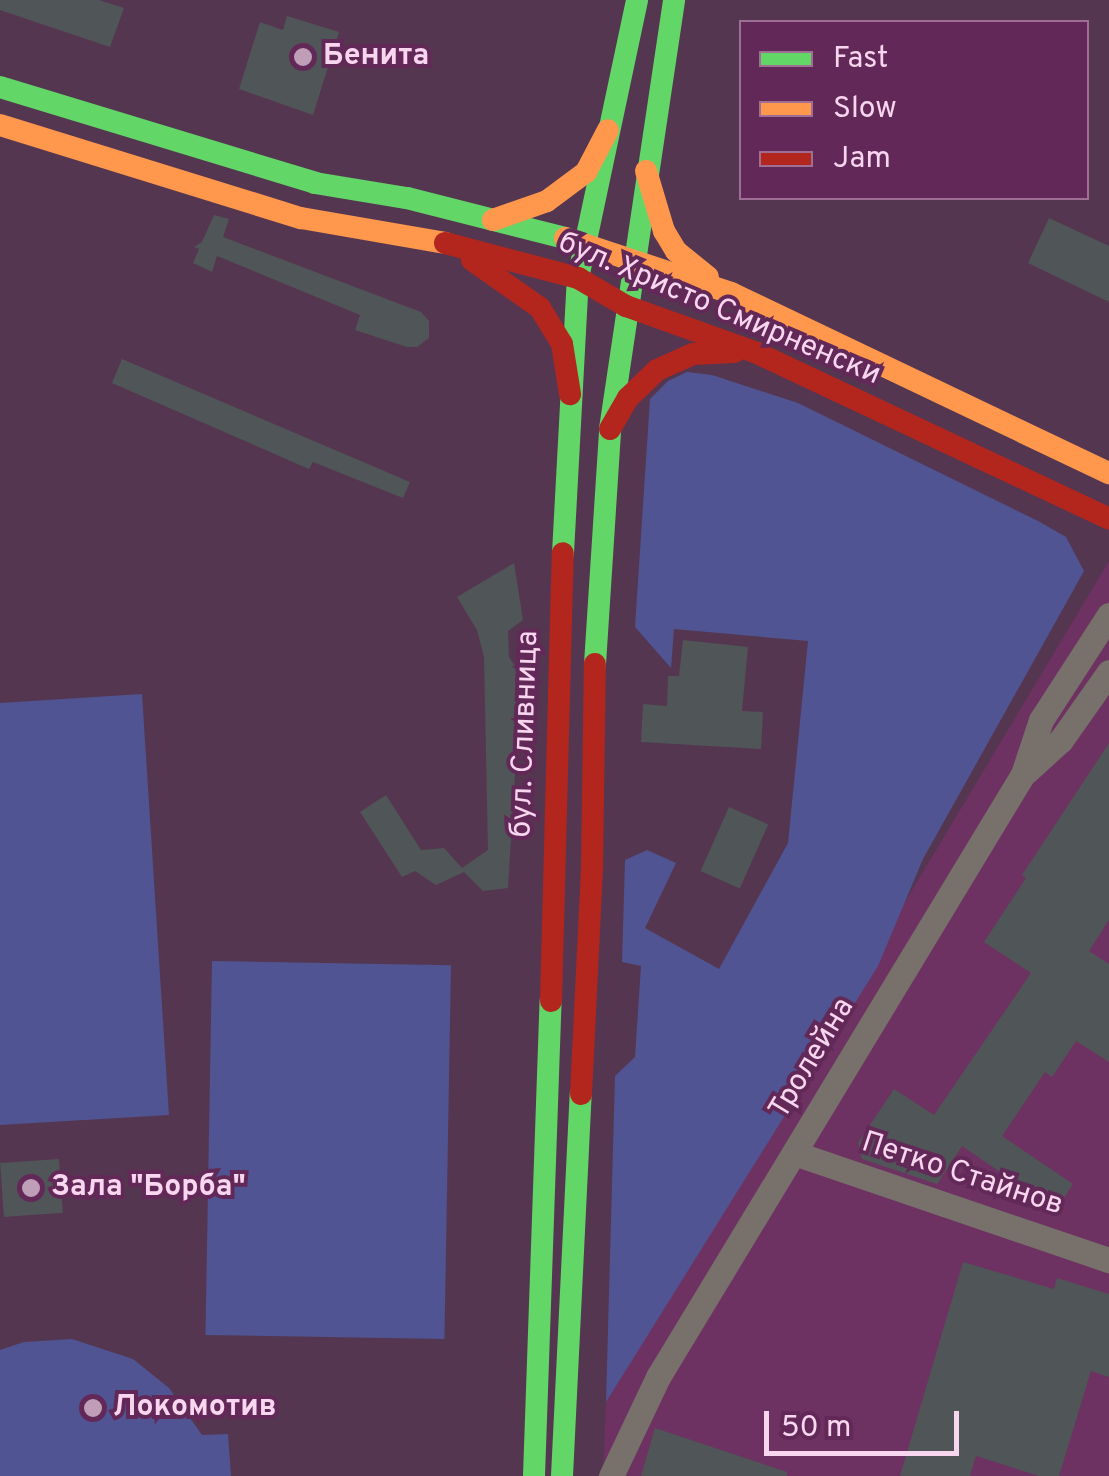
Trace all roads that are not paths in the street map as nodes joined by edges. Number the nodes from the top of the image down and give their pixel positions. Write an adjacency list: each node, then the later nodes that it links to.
1 (637, 0): 5 (main road, бул. Сливница)
2 (674, 0): 6 (main road)
3 (0, 87): 7 (main road, бул. Христо Смирненски)
4 (0, 125): 8 (main road, бул. Христо Смирненски)
5 (608, 130): 7 (main road); 9 (main road, бул. Сливница)
6 (646, 171): 10 (main road); 12 (main road)
7 (493, 220): 9 (main road, бул. Христо Смирненски)
8 (439, 242): 11 (main road, бул. Христо Смирненски); 15 (main road)
9 (586, 242): 10 (main road, бул. Христо Смирненски); 11 (main road, бул. Сливница)
10 (633, 259): 12 (main road, бул. Христо Смирненски); 13 (main road)
11 (578, 278): 13 (main road, бул. Христо Смирненски); 15 (main road, бул. Сливница)
12 (730, 293): 17 (main road, бул. Христо Смирненски)
13 (626, 306): 14 (main road, бул. Христо Смирненски); 16 (main road)
14 (757, 353): 16 (main road); 18 (main road, бул. Христо Смирненски)
15 (570, 394): 24 (main road, бул. Сливница)
16 (610, 428): 25 (main road)
17 (1109, 473)
18 (1109, 519)
19 (1109, 615): 21 (street, Тролейна)
20 (1109, 672): 21 (street, Тролейна)
21 (1023, 774): 22 (street, Тролейна)
22 (794, 1153): 23 (street, Петко Стайнов); 26 (street, Тролейна)
23 (1109, 1260)
24 (534, 1476)
25 (562, 1476)
26 (611, 1476)

